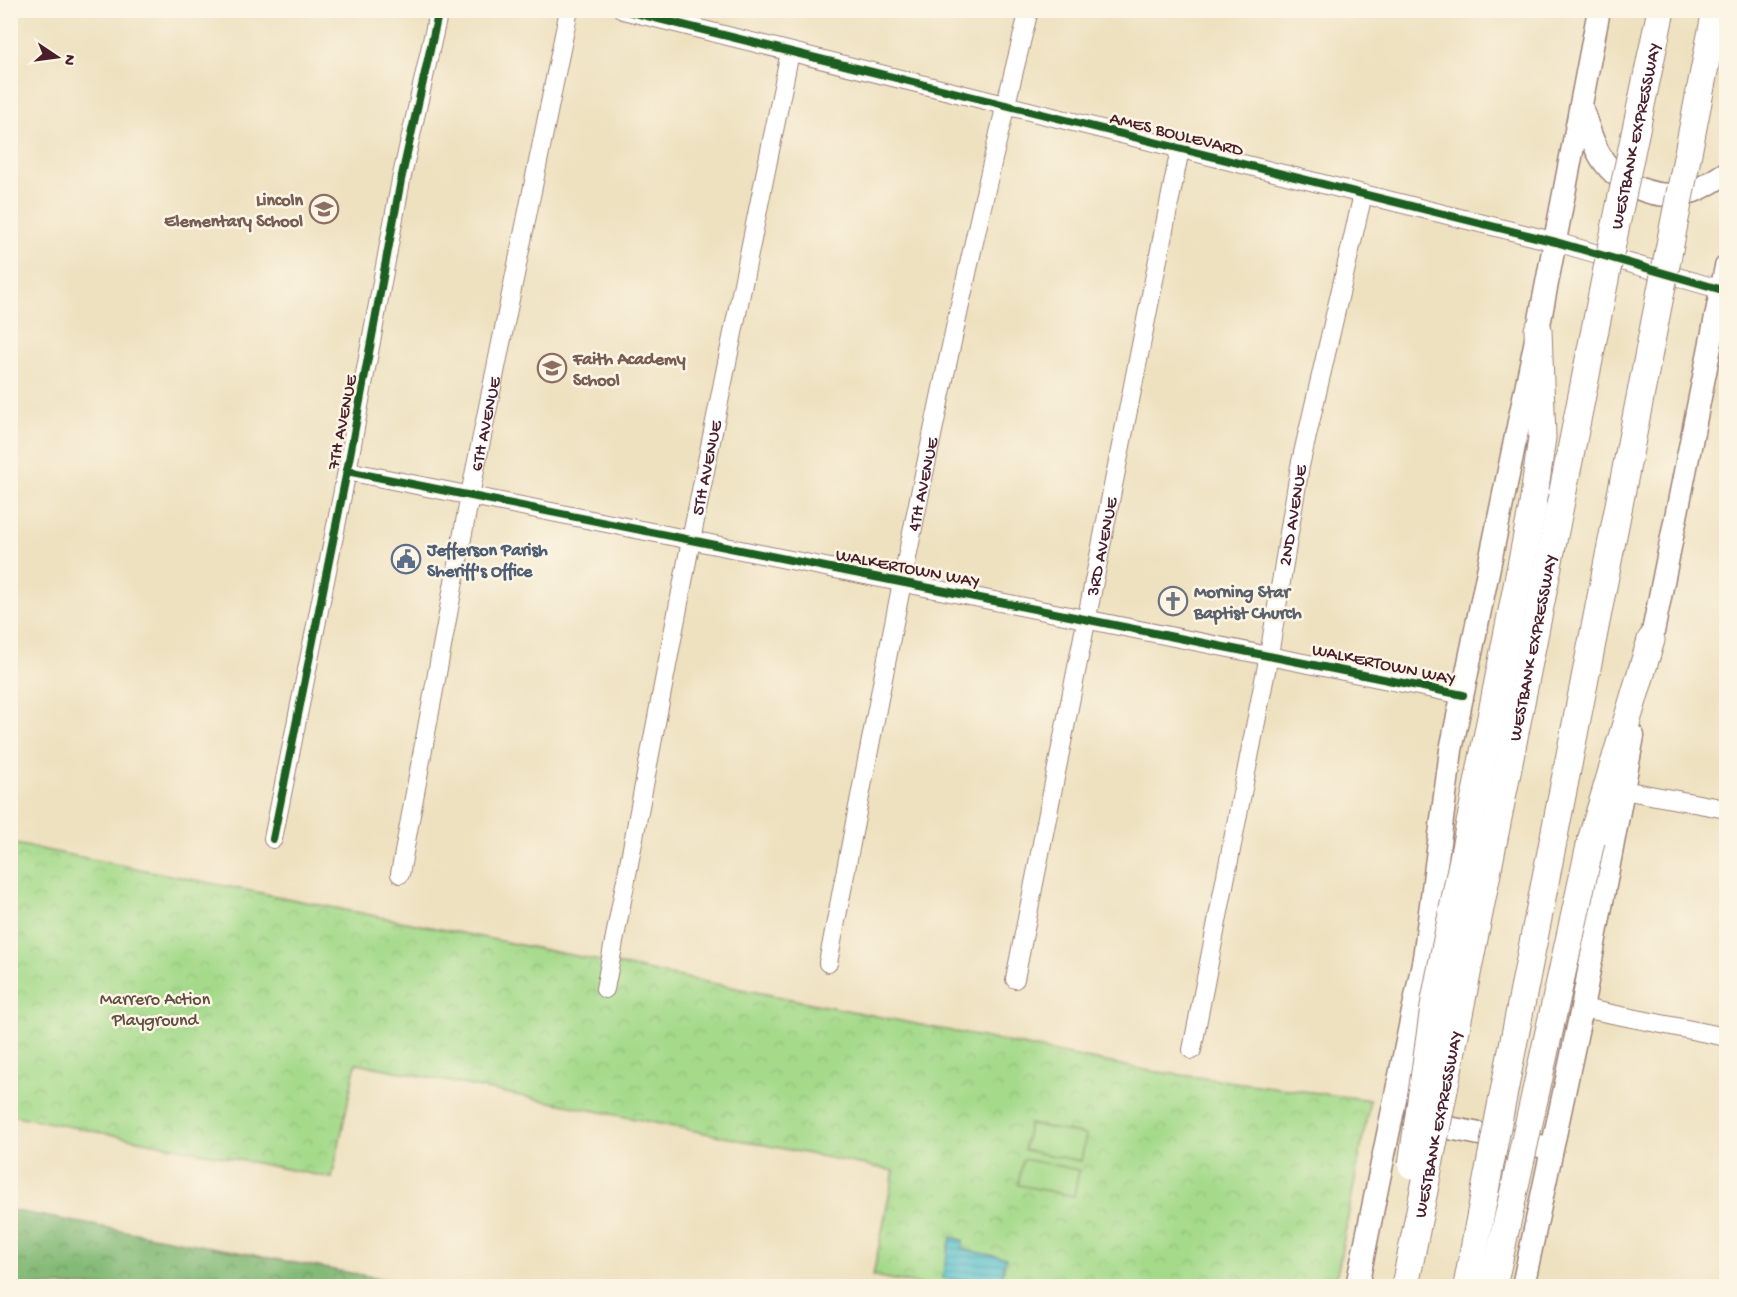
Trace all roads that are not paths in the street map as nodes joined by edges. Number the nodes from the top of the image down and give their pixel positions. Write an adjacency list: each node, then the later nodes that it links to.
1 (439, 10): 18 (street, 7TH AVENUE)
2 (569, 10): 19 (street, 6TH AVENUE)
3 (623, 10): 8 (street, AMES BOULEVARD)
4 (1029, 10): 9 (street, 4TH AVENUE)
5 (1599, 10): 10 (main road)
6 (1661, 10): 40 (highway, WESTBANK EXPRESSWAY, bridge)
7 (1716, 10): 41 (highway, bridge)
8 (790, 52): 9 (street, AMES BOULEVARD); 20 (street, 5TH AVENUE)
9 (1006, 105): 11 (street, AMES BOULEVARD); 21 (street, 4TH AVENUE)
10 (1581, 105): 12 (main road); 14 (main road)
11 (1180, 149): 13 (street, AMES BOULEVARD); 22 (street, 3RD AVENUE)
12 (1726, 173)
13 (1363, 194): 14 (street, AMES BOULEVARD); 24 (street, 2ND AVENUE)
14 (1556, 242): 16 (street, AMES BOULEVARD); 17 (main road)
15 (1726, 267): 16 (main road)
16 (1725, 291): 23 (main road)
17 (1538, 330): 25 (main road); 39 (highway, bridge)
18 (347, 471): 19 (street, WALKERTOWN WAY); 28 (street, 7TH AVENUE)
19 (470, 495): 20 (street, WALKERTOWN WAY); 29 (street, 6TH AVENUE)
20 (691, 540): 21 (street, WALKERTOWN WAY); 32 (street, 5TH AVENUE)
21 (901, 581): 22 (street, WALKERTOWN WAY); 30 (street, 4TH AVENUE)
22 (1086, 618): 24 (street, WALKERTOWN WAY); 31 (street, 3RD AVENUE)
23 (1651, 640): 26 (main road); 42 (highway, bridge)
24 (1269, 655): 25 (street, WALKERTOWN WAY); 35 (street, 2ND AVENUE)
25 (1463, 695): 36 (main road)
26 (1623, 790): 27 (street); 33 (main road)
27 (1726, 809)
28 (273, 839)
29 (400, 874)
30 (828, 963)
31 (1015, 979)
32 (605, 989)
33 (1582, 1008): 34 (street); 37 (main road)
34 (1726, 1037)
35 (1192, 1050)
36 (1391, 1116): 37 (main road); 38 (main road)
37 (1553, 1149): 43 (main road)
38 (1357, 1287)
39 (1395, 1287)
40 (1406, 1287)
41 (1467, 1287)
42 (1494, 1287)
43 (1523, 1287)

